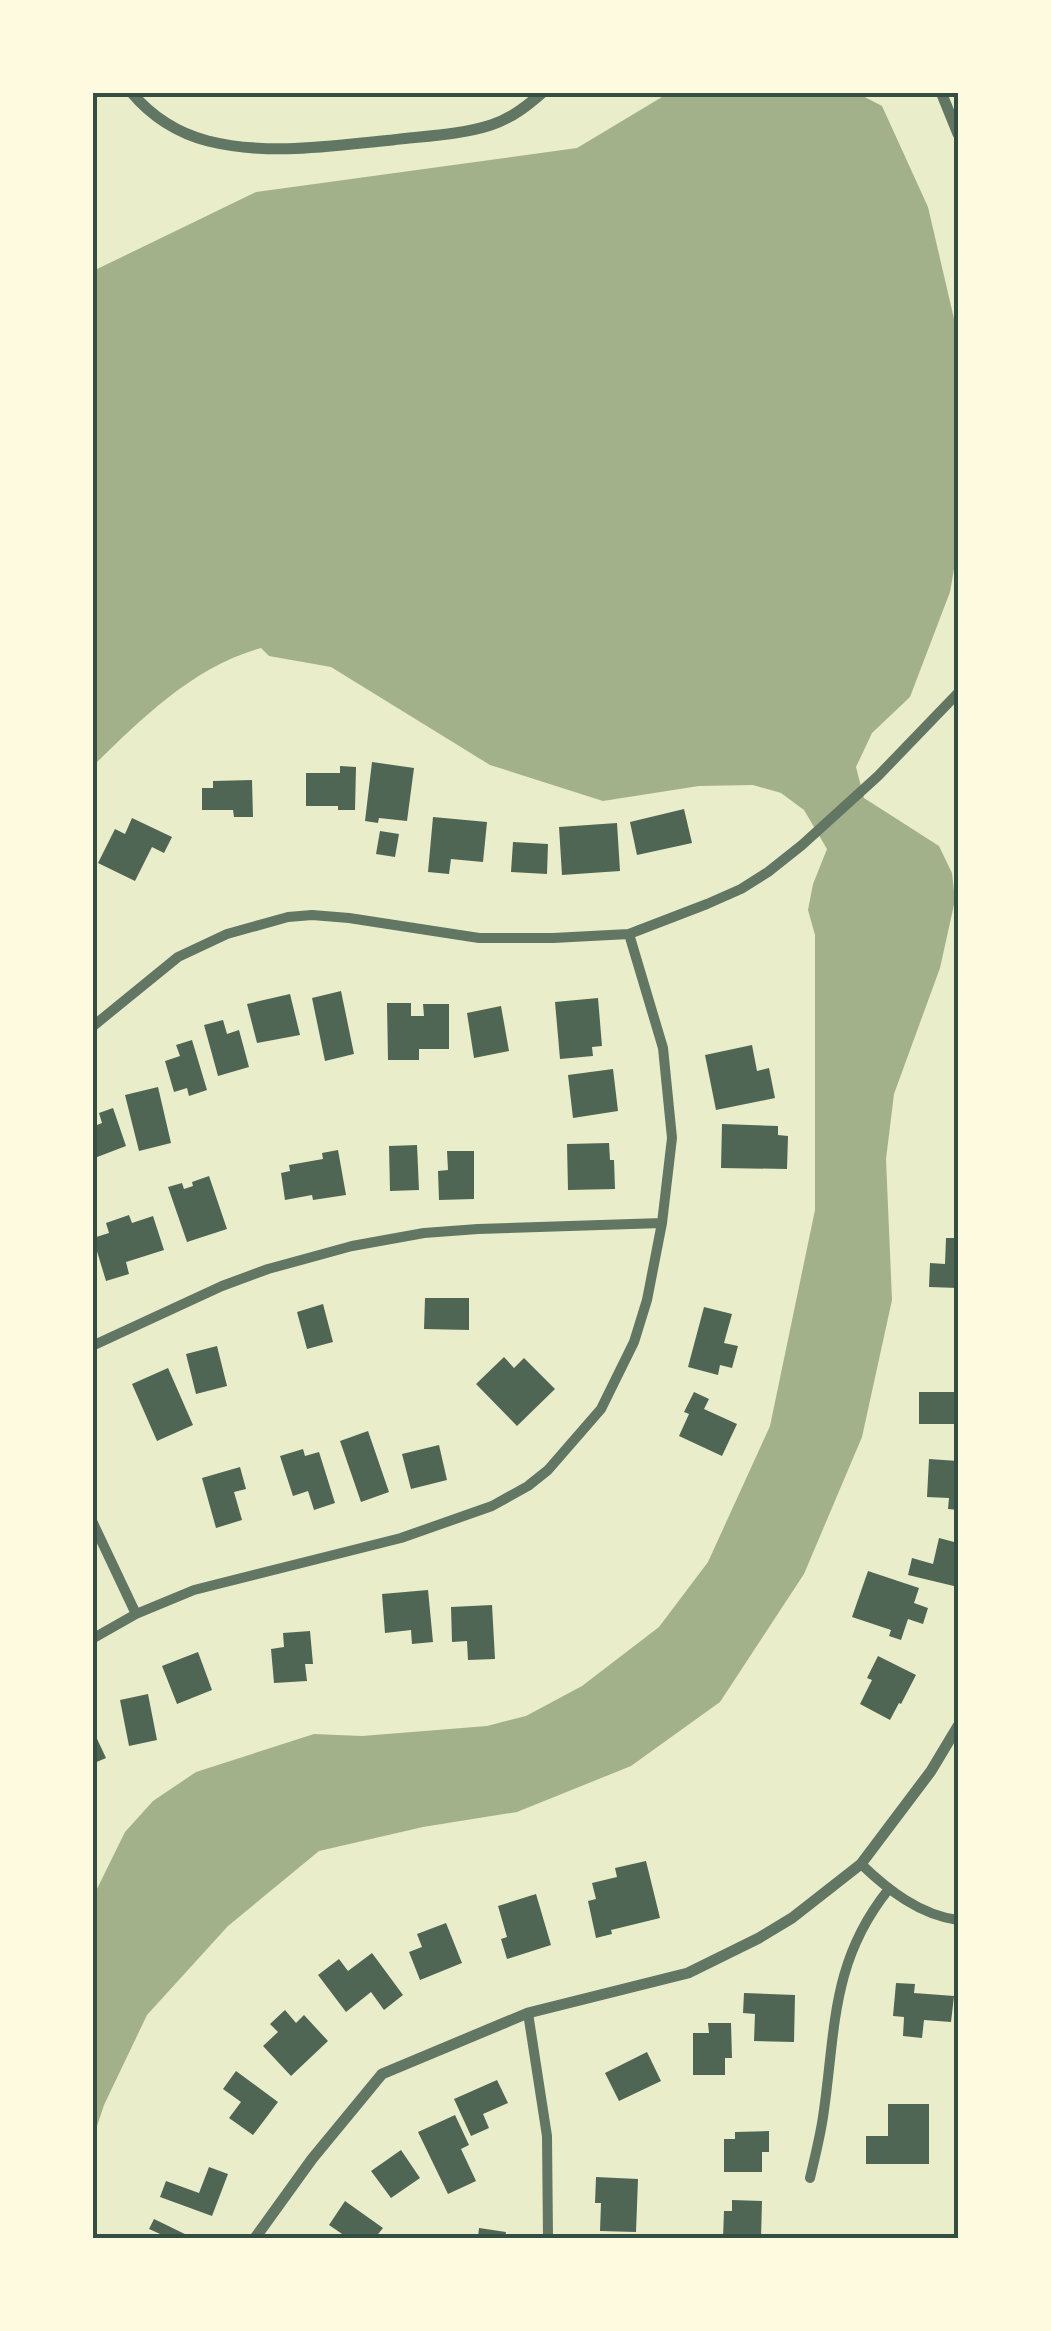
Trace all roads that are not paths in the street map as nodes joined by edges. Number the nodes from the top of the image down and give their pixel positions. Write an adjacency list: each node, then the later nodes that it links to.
1 (132, 92): 2 (street)
2 (543, 92)
3 (942, 92): 4 (street)
4 (958, 134)
5 (958, 692): 6 (street)
6 (628, 934): 7 (street); 8 (street)
7 (92, 1028)
8 (662, 1223): 9 (street); 11 (street)
9 (92, 1346)
10 (92, 1522): 11 (street)
11 (136, 1614): 12 (street)
12 (92, 1639)
13 (958, 1726): 14 (street)
14 (861, 1864): 15 (street); 17 (street)
15 (888, 1890): 16 (street); 18 (street)
16 (958, 1920)
17 (528, 2013): 19 (street); 20 (street)
18 (810, 2178)
19 (255, 2238)
20 (548, 2238)

